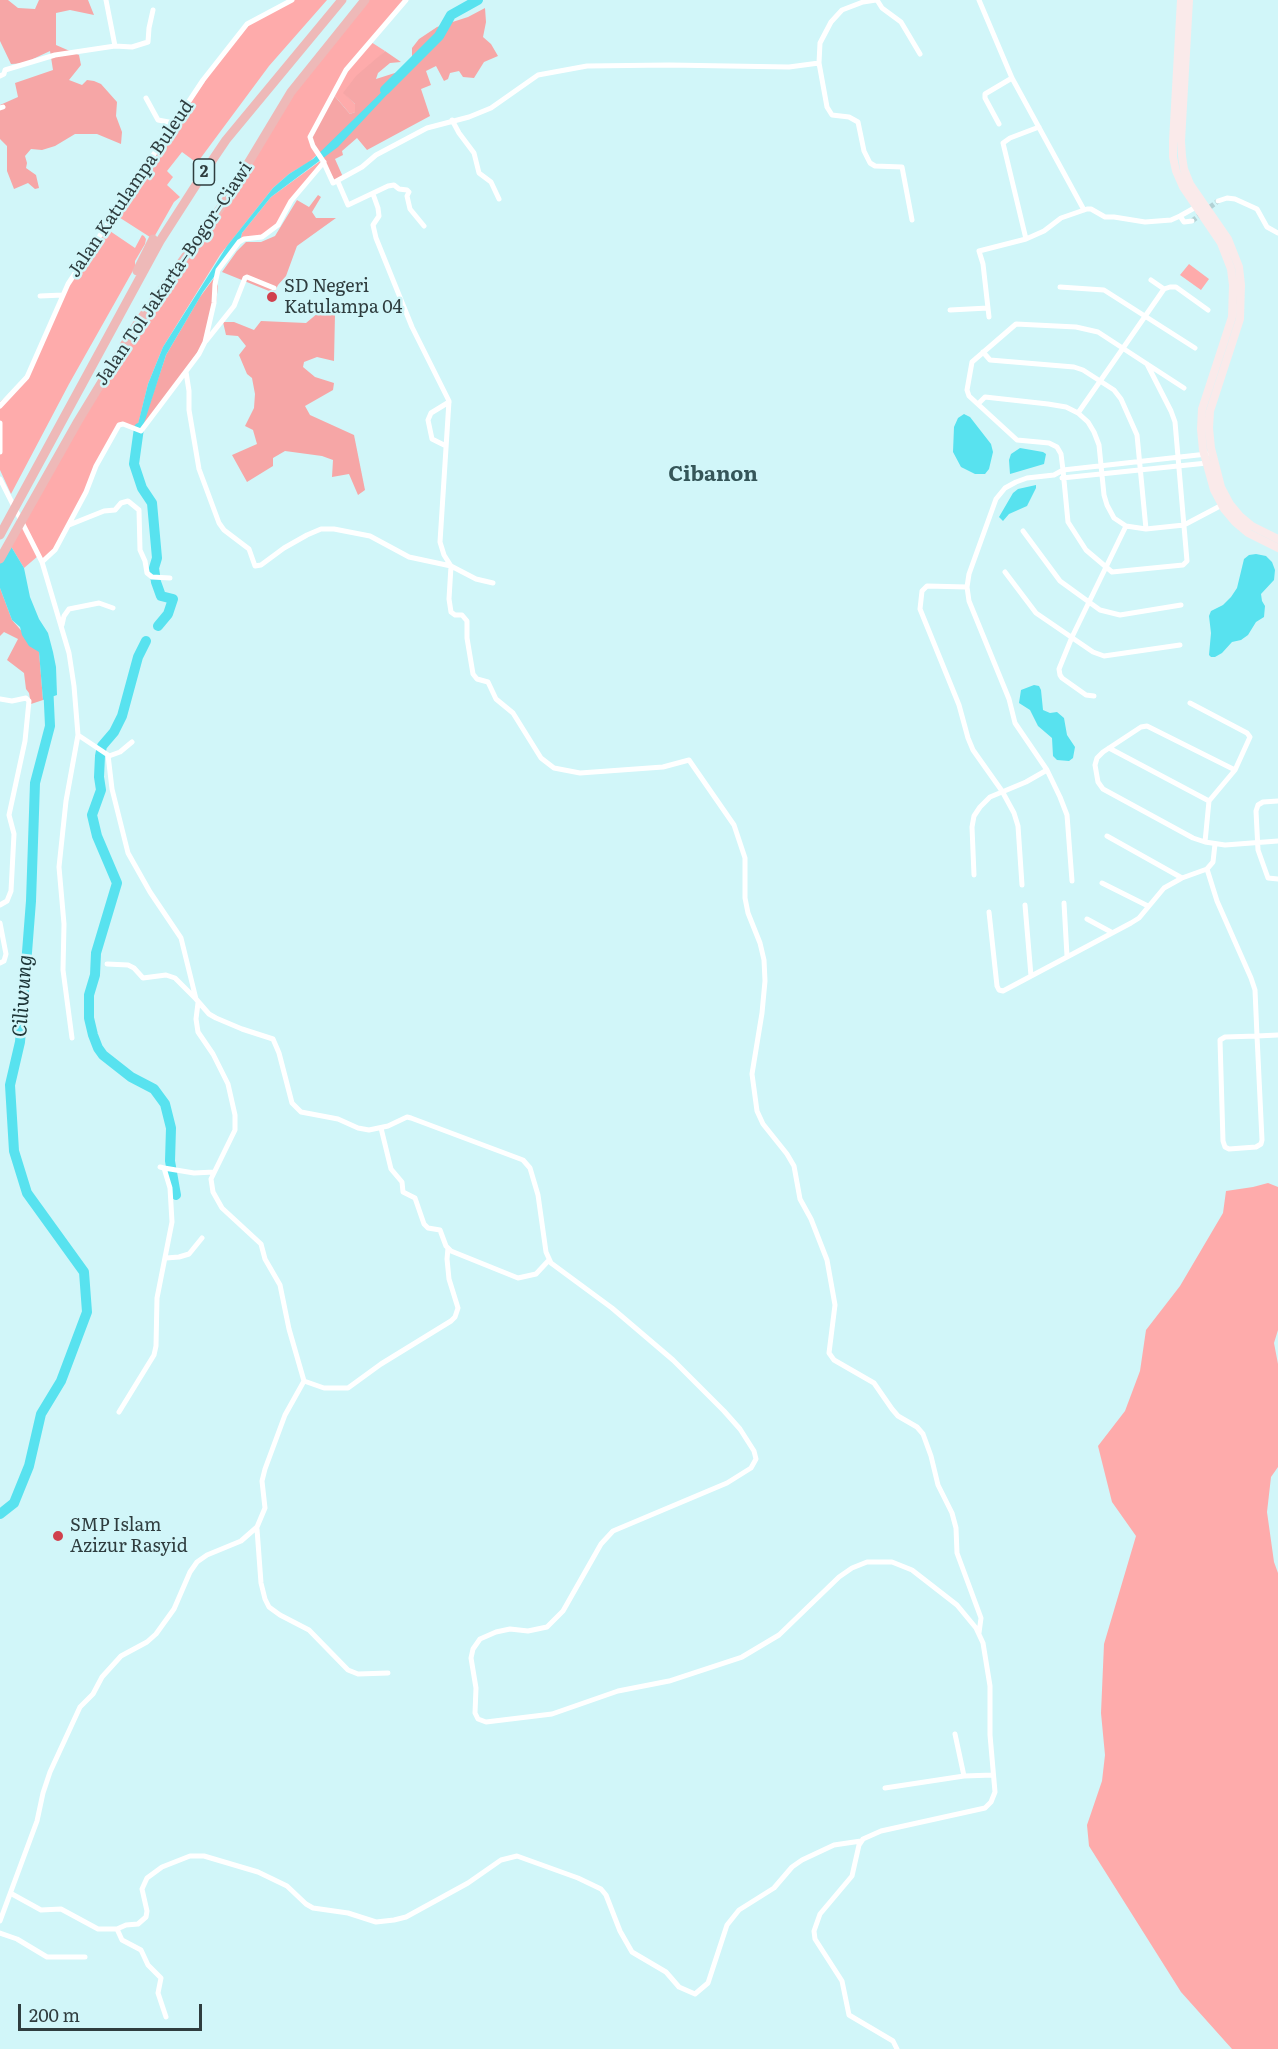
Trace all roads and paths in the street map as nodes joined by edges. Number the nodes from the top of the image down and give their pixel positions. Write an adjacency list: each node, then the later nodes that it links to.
1 (106, 0): 11 (street)
2 (292, 0): 18 (street, Jalan Katulampa Buleud)
3 (342, 0): 44 (highway, Jalan Tol Jakarta–Bogor–Ciawi / 2)
4 (365, 0): 83 (highway, Jalan Tol Jakarta–Bogor–Ciawi / 2)
5 (406, 0): 21 (street)
6 (877, 0): 12 (street); 13 (street)
7 (979, 0): 15 (street)
8 (1181, 0): 26 (street)
9 (1190, 0): 62 (street)
10 (153, 10): 11 (street)
11 (115, 46): 14 (street)
12 (920, 54)
13 (819, 63): 17 (street); 29 (street)
14 (0, 76)
15 (1012, 78): 19 (street); 20 (street)
16 (146, 98): 18 (street)
17 (452, 120): 22 (street); 24 (street)
18 (174, 123): 39 (street, Jalan Katulampa Buleud)
19 (999, 124)
20 (1039, 127): 27 (street); 34 (street)
21 (323, 161): 22 (street); 47 (street)
22 (338, 182): 23 (street)
23 (372, 194): 31 (street); 55 (street)
24 (499, 199)
25 (1218, 201): 32 (street)
26 (1196, 207): 28 (street); 62 (street)
27 (1084, 210): 28 (street); 34 (street)
28 (1180, 216): 30 (street)
29 (912, 220)
30 (1192, 221)
31 (424, 226)
32 (1278, 233)
33 (153, 239): 44 (highway)
34 (1026, 239): 41 (street)
35 (1151, 280): 38 (street)
36 (1060, 287): 45 (street)
37 (274, 288): 47 (street)
38 (1164, 289): 43 (street); 45 (street)
39 (63, 295): 40 (street); 57 (street, Jalan Katulampa Buleud)
40 (40, 296)
41 (988, 308): 42 (street); 46 (street)
42 (950, 310)
43 (1208, 310)
44 (120, 315): 80 (highway, Jalan Tol Jakarta–Bogor–Ciawi / 2)
45 (1146, 316): 48 (street); 49 (street)
46 (989, 317)
47 (205, 342): 52 (street)
48 (1195, 348)
49 (1123, 349): 50 (street); 51 (street); 53 (street)
50 (983, 352): 53 (street); 56 (street)
51 (1147, 364): 54 (street); 63 (street)
52 (186, 372): 76 (street); 85 (street)
53 (1101, 382): 58 (street); 64 (street)
54 (1184, 388)
55 (449, 401): 60 (street); 60 (street)
56 (978, 404): 58 (street); 68 (street)
57 (0, 405)
58 (1078, 413): 66 (street)
59 (0, 423): 61 (street)
60 (446, 446): 85 (street)
61 (0, 452)
62 (1208, 454): 63 (street); 65 (street)
63 (1176, 457): 64 (street); 67 (street)
64 (1139, 461): 66 (street); 69 (street)
65 (1210, 463): 67 (street); 74 (street); 81 (street)
66 (1101, 466): 68 (street); 70 (street)
67 (1177, 466): 69 (street); 75 (street)
68 (1063, 470): 71 (street); 72 (street)
69 (1140, 470): 70 (street); 78 (street)
70 (1102, 474): 72 (street); 77 (street)
71 (1054, 475): 72 (street); 90 (street)
72 (1064, 478): 86 (street)
73 (0, 479): 84 (street)
74 (1222, 505): 75 (street); 82 (street)
75 (1184, 525): 78 (street); 86 (street)
76 (67, 526): 84 (street); 88 (street)
77 (1126, 526): 78 (street); 86 (street)
78 (1146, 529)
79 (1023, 531): 91 (street)
80 (0, 535)
81 (1278, 539)
82 (1278, 548)
83 (0, 559)
84 (42, 562): 94 (street)
85 (451, 566): 89 (street); 146 (street)
86 (1106, 566): 91 (street)
87 (1005, 572): 95 (street)
88 (170, 578)
89 (492, 584)
90 (967, 587): 104 (street); 106 (street)
91 (1088, 602): 92 (street); 95 (street)
92 (1181, 605)
93 (113, 608): 94 (street)
94 (61, 627): 100 (street)
95 (1072, 637): 96 (street); 97 (street)
96 (1180, 645)
97 (1094, 696)
98 (0, 699): 122 (street)
99 (1190, 703): 105 (street)
100 (78, 735): 103 (street); 136 (street)
101 (132, 742): 103 (street)
102 (1108, 748): 105 (street); 107 (street); 111 (street)
103 (107, 754): 133 (street)
104 (1047, 770): 106 (street); 118 (street)
105 (1235, 770): 107 (street)
106 (1002, 791): 115 (street); 120 (street)
107 (1209, 801): 111 (street)
108 (1278, 801): 112 (street)
109 (1107, 836): 116 (street)
110 (1278, 841): 112 (street)
111 (1205, 842): 113 (street)
112 (1258, 842): 113 (street); 117 (street)
113 (1215, 844): 114 (street)
114 (1207, 869): 116 (street); 135 (street)
115 (974, 875)
116 (1182, 878): 124 (street)
117 (1278, 879)
118 (1072, 881)
119 (1102, 883): 124 (street)
120 (1022, 885)
121 (1064, 903): 129 (street)
122 (0, 905)
123 (1025, 905): 132 (street)
124 (1148, 906): 128 (street)
125 (989, 912): 132 (street)
126 (1087, 919): 128 (street)
127 (0, 923): 130 (street)
128 (1112, 932): 129 (street)
129 (1067, 956): 132 (street)
130 (0, 963)
131 (107, 964): 133 (street)
132 (1030, 976)
133 (197, 1001): 137 (street); 138 (street)
134 (1278, 1035): 135 (street)
135 (1257, 1036): 135 (street)
136 (72, 1038)
137 (381, 1128): 140 (street); 142 (street)
138 (214, 1172): 141 (street); 143 (street)
139 (202, 1238): 141 (street)
140 (448, 1248): 142 (street); 143 (street)
141 (169, 1258): 144 (street)
142 (549, 1260): 146 (street)
143 (304, 1381): 145 (street)
144 (119, 1412)
145 (256, 1529): 147 (street); 153 (street)
146 (983, 1643): 149 (street)
147 (388, 1673)
148 (955, 1734): 150 (street)
149 (993, 1775): 150 (street); 152 (street)
150 (964, 1776): 151 (street)
151 (885, 1788)
152 (861, 1841): 155 (street); 159 (street)
153 (12, 1894): 154 (street); 155 (street)
154 (0, 1922)
155 (117, 1929): 158 (street)
156 (0, 1933): 157 (street)
157 (85, 1957)
158 (166, 2017)
159 (897, 2049)

